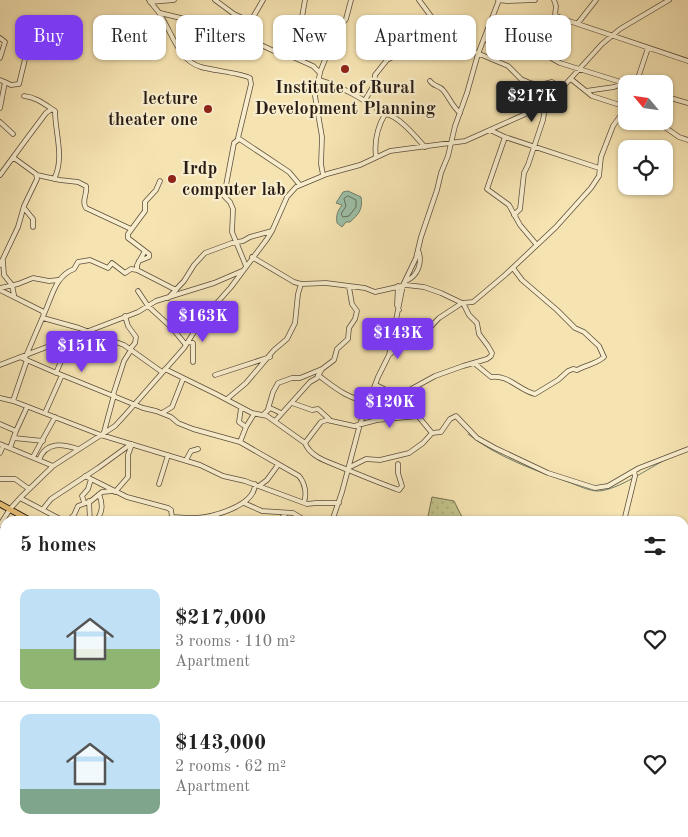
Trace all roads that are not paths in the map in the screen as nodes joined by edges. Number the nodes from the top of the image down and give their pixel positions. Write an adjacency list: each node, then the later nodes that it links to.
1 (174, 0): 11 (street)
2 (215, 0): 15 (street)
3 (263, 0): 16 (street)
4 (351, 0): 32 (street)
5 (419, 0): 18 (street)
6 (499, 0): 7 (street); 23 (street)
7 (536, 0)
8 (554, 0): 20 (street)
9 (596, 0): 20 (street)
10 (668, 0): 13 (street)
11 (150, 1): 14 (street)
12 (304, 1): 17 (street)
13 (661, 2): 21 (street)
14 (160, 13): 19 (street); 59 (street)
15 (236, 15)
16 (254, 15)
17 (302, 15)
18 (430, 15)
19 (176, 17)
20 (578, 23): 21 (street)
21 (612, 35): 24 (street); 31 (street)
22 (0, 38): 26 (street)
23 (484, 39): 25 (street); 31 (street)
24 (647, 49): 30 (street); 33 (street)
25 (478, 54): 41 (street); 51 (street)
26 (0, 58)
27 (25, 60): 39 (street)
28 (301, 60): 32 (street)
29 (387, 60): 45 (street)
30 (688, 61)
31 (580, 69): 34 (street); 38 (street)
32 (320, 72): 36 (street)
33 (639, 75)
34 (571, 79): 41 (street); 42 (street)
35 (0, 80): 39 (street)
36 (319, 80): 45 (street); 69 (street)
37 (430, 81): 51 (street)
38 (618, 81)
39 (5, 82): 49 (street)
40 (618, 85): 42 (street)
41 (562, 88): 46 (street)
42 (586, 90): 48 (street)
43 (24, 96): 50 (street)
44 (673, 99): 47 (street)
45 (366, 100): 52 (street)
46 (546, 102): 55 (street); 63 (street)
47 (688, 104)
48 (618, 105)
49 (0, 108)
50 (52, 109): 64 (street); 70 (street)
51 (460, 113): 61 (street)
52 (385, 114): 62 (street); 65 (street)
53 (618, 119): 66 (street)
54 (0, 122): 57 (street)
55 (490, 130): 58 (street); 61 (street)
56 (670, 130): 60 (street)
57 (14, 134)
58 (505, 137): 63 (street); 74 (street)
59 (239, 139): 72 (street); 78 (street)
60 (688, 140)
61 (450, 144): 62 (street); 89 (street)
62 (425, 147): 65 (street)
63 (534, 147): 66 (street); 74 (street)
64 (14, 158): 67 (street); 68 (street)
65 (376, 158): 69 (street)
66 (599, 168): 79 (street)
67 (0, 175)
68 (37, 175): 70 (street); 73 (street)
69 (323, 175): 72 (street)
70 (54, 179): 76 (street)
71 (160, 181): 76 (street)
72 (300, 185): 77 (street)
73 (24, 208): 75 (street); 81 (street)
74 (514, 215): 79 (street)
75 (33, 227)
76 (132, 229): 85 (street)
77 (272, 231): 78 (street); 80 (street)
78 (235, 242): 83 (street); 95 (street)
79 (536, 244): 84 (street)
80 (252, 257): 83 (street); 90 (street)
81 (2, 260): 82 (street); 87 (street)
82 (0, 265)
83 (246, 266): 86 (street)
84 (512, 268): 99 (street); 112 (street)
85 (137, 270): 88 (street); 95 (street)
86 (242, 270): 98 (street); 106 (street)
87 (6, 279): 91 (street); 94 (street)
88 (59, 280): 91 (street); 102 (street)
89 (404, 283): 92 (street); 99 (street); 101 (street)
90 (301, 284): 93 (street); 109 (street)
91 (12, 285): 94 (street); 97 (street)
92 (398, 286): 93 (street); 101 (street)
93 (349, 287): 114 (street)
94 (2, 288): 97 (street)
95 (176, 290): 98 (street)
96 (138, 291): 100 (street)
97 (14, 295): 102 (street)
98 (168, 298): 100 (street)
99 (462, 303): 108 (street); 112 (street)
100 (148, 306): 103 (street); 106 (street)
101 (399, 310): 108 (street)
102 (44, 316): 104 (street); 110 (street)
103 (126, 316): 104 (street); 107 (street)
104 (90, 331): 105 (street); 107 (street)
105 (71, 338): 110 (street); 116 (street)
106 (187, 343): 111 (street); 115 (street)
107 (131, 349): 115 (street); 122 (street)
108 (389, 355): 121 (street)
109 (270, 357): 119 (street); 124 (street)
110 (25, 358): 113 (street); 116 (street); 126 (street)
111 (193, 362)
112 (474, 364): 125 (street)
113 (0, 365)
114 (322, 369): 118 (street); 132 (street)
115 (163, 371): 120 (street); 129 (street)
116 (56, 373): 117 (street)
117 (62, 375): 122 (street); 133 (street)
118 (318, 375): 127 (street); 128 (street)
119 (215, 376)
120 (183, 379): 124 (street); 135 (street)
121 (376, 384): 125 (street); 127 (street)
122 (113, 395): 129 (street); 148 (street)
123 (0, 399): 126 (street)
124 (227, 399): 131 (street)
125 (395, 399): 138 (street); 140 (street)
126 (12, 400): 130 (street)
127 (370, 401): 140 (street)
128 (292, 403): 134 (street); 141 (street)
129 (135, 404): 135 (street); 148 (street)
130 (27, 407): 133 (street); 146 (street)
131 (241, 408): 136 (street); 145 (street)
132 (268, 409): 134 (street); 137 (street)
133 (45, 413): 139 (street)
134 (281, 413): 142 (street)
135 (162, 414): 151 (street)
136 (254, 414): 137 (street); 145 (street)
137 (263, 415): 142 (street)
138 (418, 416): 144 (street); 147 (street)
139 (55, 417): 148 (street); 150 (street)
140 (363, 417): 144 (street)
141 (330, 420): 144 (street); 152 (street)
142 (275, 421): 152 (street)
143 (0, 424): 146 (street)
144 (360, 424): 167 (street)
145 (246, 428): 151 (street)
146 (16, 431): 149 (street)
147 (432, 433): 167 (street); 168 (street)
148 (103, 434): 153 (street); 156 (street)
149 (14, 438): 150 (street); 155 (street)
150 (43, 441): 160 (street)
151 (240, 442): 165 (street)
152 (304, 443): 167 (street)
153 (132, 444): 161 (street); 169 (street); 175 (street)
154 (1, 445): 155 (street); 159 (street)
155 (10, 448): 160 (street)
156 (78, 449): 162 (street); 166 (street)
157 (198, 449): 163 (street)
158 (688, 449): 168 (street)
159 (0, 453)
160 (34, 455): 162 (street)
161 (168, 455): 163 (street); 172 (street)
162 (38, 459): 166 (street)
163 (186, 460): 173 (street)
164 (398, 464): 167 (street)
165 (278, 465): 173 (street); 179 (street)
166 (53, 466): 174 (street)
167 (348, 469): 180 (street)
168 (634, 470): 197 (street)
169 (85, 476): 171 (street); 184 (street)
170 (0, 479): 174 (street)
171 (91, 479): 175 (street); 178 (street)
172 (159, 484)
173 (256, 487): 179 (street); 181 (street)
174 (30, 489): 177 (street)
175 (114, 491): 176 (street); 192 (street)
176 (99, 494): 178 (street); 191 (street)
177 (20, 498): 183 (street); 184 (street)
178 (86, 502): 189 (street); 190 (street)
179 (304, 502): 180 (street)
180 (339, 502): 196 (street)
181 (244, 503): 185 (street); 193 (street)
182 (0, 504): 183 (main road)
183 (10, 509): 186 (street); 187 (main road)
184 (43, 509): 188 (street)
185 (286, 513): 194 (street); 195 (street)
186 (5, 516)
187 (22, 516)
188 (55, 516)
189 (73, 516)
190 (89, 516)
191 (99, 516)
192 (172, 516)
193 (213, 516)
194 (283, 516)
195 (298, 516)
196 (334, 516)
197 (625, 516)

